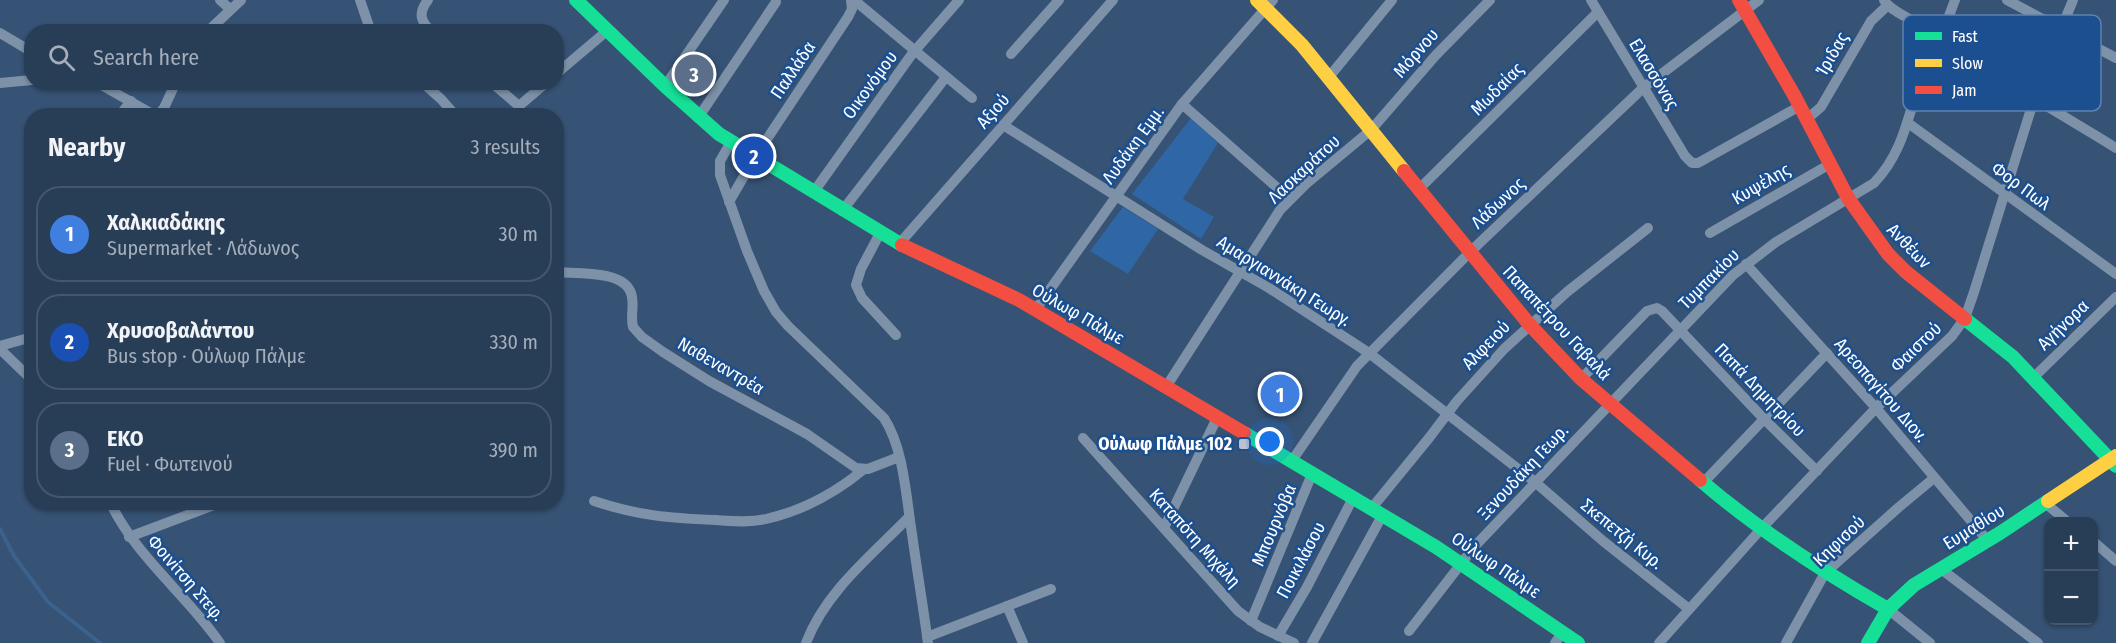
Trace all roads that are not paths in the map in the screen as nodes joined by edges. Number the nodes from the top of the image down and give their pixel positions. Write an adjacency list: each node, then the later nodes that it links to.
1 (220, 0): 22 (street)
2 (241, 0): 22 (street)
3 (360, 0): 29 (street)
4 (724, 0): 43 (street)
5 (852, 0): 35 (street); 68 (street, Παλλάδα)
6 (959, 0): 35 (street, Οικονόμου)
7 (1059, 0): 36 (street)
8 (1113, 0): 64 (street, Αξιού)
9 (1392, 0): 40 (street)
10 (1490, 0): 65 (street, Μόρνου)
11 (1759, 0): 21 (street, Λάδωνος)
12 (1955, 0): 25 (street, Τυμπακίου)
13 (2007, 0): 26 (street)
14 (2073, 0): 27 (street, Φαιστού)
15 (1592, 1): 23 (street, Ελασσόνας)
16 (583, 2): 31 (street, Ούλωφ Πάλμε)
17 (776, 2): 61 (street)
18 (426, 3): 30 (street)
19 (1266, 3): 40 (street, Παπαπέτρου Γαβαλά); 52 (street, Λυδάκη Εμμ.)
20 (1885, 3): 24 (street); 62 (street, Ίριδας)
21 (1742, 5): 44 (street, Λάδωνος); 53 (street, Ανθέων)
22 (230, 9): 28 (street)
23 (1598, 12): 44 (street, Ελασσόνας); 70 (street, Μωδαίας)
24 (1904, 15)
25 (1949, 15)
26 (2036, 15)
27 (2067, 15)
28 (215, 24)
29 (368, 24)
30 (424, 24)
31 (608, 30): 38 (street); 43 (street, Ούλωφ Πάλμε)
32 (0, 33): 33 (street)
33 (24, 47)
34 (2101, 50): 37 (street)
35 (914, 51): 39 (street); 71 (street, Οικονόμου)
36 (1011, 54)
37 (2116, 58)
38 (564, 67)
39 (946, 77): 50 (street); 77 (street)
40 (1329, 77): 65 (street, Παπαπέτρου Γαβαλά)
41 (24, 81): 42 (street)
42 (0, 83)
43 (665, 86): 61 (street, Ούλωφ Πάλμε)
44 (1643, 88): 53 (street, Ελασσόνας); 82 (street, Λάδωνος)
45 (111, 90): 51 (street)
46 (172, 90): 56 (street)
47 (432, 90): 57 (street)
48 (500, 90): 49 (street)
49 (538, 90)
50 (972, 98)
51 (131, 101): 54 (street); 55 (street)
52 (1182, 104): 72 (street, Λυδάκη Εμμ.); 75 (street)
53 (1800, 106): 62 (street, Ανθέων)
54 (125, 108)
55 (143, 108)
56 (164, 108)
57 (449, 108)
58 (1912, 111): 63 (street, Τυμπακίου)
59 (2031, 111): 73 (street, Φαιστού)
60 (2056, 111): 67 (street)
61 (698, 118): 66 (street, Ούλωφ Πάλμε)
62 (1807, 119): 69 (street, Ανθέων)
63 (1908, 123): 73 (street, Φορ Πωλ); 74 (street, Τυμπακίου)
64 (1003, 125): 72 (street, Αμαργιαννάκη Γεωργ.); 81 (street, Αξιού)
65 (1371, 130): 70 (street, Παπαπέτρου Γαβαλά); 75 (street, Λασκαράτου)
66 (731, 142): 68 (street, Ούλωφ Πάλμε); 76 (street)
67 (2116, 148)
68 (755, 157): 71 (street, Ούλωφ Πάλμε); 76 (street, Παλλάδα)
69 (1830, 164): 74 (street, Ανθέων); 80 (street, Κυψέλης)
70 (1419, 189): 82 (street, Παπαπέτρου Γαβαλά)
71 (813, 193): 77 (street, Ούλωφ Πάλμε)
72 (1116, 195): 84 (street, Αμαργιαννάκη Γεωργ.); 88 (street, Λυδάκη Εμμ.)
73 (2004, 195): 86 (street, Φορ Πωλ); 89 (street, Φαιστού)
74 (1848, 198): 83 (street, Τυμπακίου); 89 (street, Ανθέων)
75 (1290, 199): 84 (street, Λασκαράτου)
76 (729, 202): 107 (street)
77 (842, 211): 79 (street, Ούλωφ Πάλμε)
78 (1648, 228): 90 (street, Αλφειού)
79 (880, 233): 81 (street, Ούλωφ Πάλμε); 92 (street)
80 (1710, 234)
81 (899, 244): 88 (street, Ούλωφ Πάλμε)
82 (1470, 252): 90 (street, Παπαπέτρου Γαβαλά); 95 (street, Λάδωνος)
83 (1746, 264): 91 (street, Τυμπακίου); 96 (street, Αρεοπαγίτου Διον.)
84 (1240, 272): 95 (street, Αμαργιαννάκη Γεωργ.); 100 (street, Λασκαράτου)
85 (564, 273): 110 (street, Ναθεναντρέα)
86 (2116, 274)
87 (2116, 297): 98 (street, Αγήνορα)
88 (1036, 309): 100 (street, Ούλωφ Πάλμε)
89 (1965, 318): 98 (street, Ανθέων); 102 (street, Φαιστού)
90 (1529, 324): 99 (street, Παπαπέτρου Γαβαλά); 103 (street, Αλφειού)
91 (1681, 331): 99 (street, Παπά Δημητρίου); 101 (street, Τυμπακίου); 105 (street, Παπά Δημητρίου)
92 (896, 335)
93 (24, 340): 94 (street)
94 (0, 348): 97 (street)
95 (1369, 353): 103 (street, Αμαργιαννάκη Γεωργ.); 109 (street, Λάδωνος)
96 (1827, 353): 102 (street, Αρεοπαγίτου Διον.); 105 (street)
97 (24, 372)
98 (2034, 377): 108 (street, Ανθέων)
99 (1581, 379): 101 (street, Παπαπέτρου Γαβαλά)
100 (1166, 387): 104 (street, Ούλωφ Πάλμε)
101 (1609, 405): 114 (street, Ξενουδάκη Γεωρ.); 115 (street, Παπαπέτρου Γαβαλά)
102 (1876, 408): 111 (street, Φαιστού); 113 (street, Αρεοπαγίτου Διον.)
103 (1448, 413): 114 (street, Αμαργιαννάκη Γεωργ.); 121 (street, Αλφειού)
104 (1217, 418): 109 (street, Ούλωφ Πάλμε); 124 (street)
105 (1764, 419): 111 (street, Παπά Δημητρίου); 115 (street)
106 (1083, 438): 124 (street, Καταπότη Μιχάλη)
107 (899, 457): 110 (street); 122 (street)
108 (2114, 461): 118 (street, Ευμαθίου)
109 (1291, 462): 112 (street, Ούλωφ Πάλμε)
110 (863, 470): 117 (street)
111 (1817, 471): 125 (street, Φαιστού)
112 (1312, 474): 116 (street, Ούλωφ Πάλμε); 137 (street, Μπουρνόβα)
113 (1934, 478): 127 (street, Αρεοπαγίτου Διον.); 132 (street, Κηφισού)
114 (1535, 482): 130 (street, Ξενουδάκη Γεωρ.); 135 (street, Σκεπετζή Κυρ.)
115 (1703, 483): 125 (street, Παπαπέτρου Γαβαλά)
116 (1353, 498): 121 (street, Ούλωφ Πάλμε); 139 (street, Ποικιλάσου)
117 (594, 501)
118 (2045, 502): 123 (street); 127 (street, Ευμαθίου)
119 (114, 510): 126 (street, Φοινίτση Στεφ.)
120 (201, 510): 126 (street)
121 (1376, 512): 130 (street, Ούλωφ Πάλμε); 146 (street, Αλφειού)
122 (909, 517): 141 (street); 143 (street)
123 (2062, 517)
124 (1164, 528): 137 (street, Καταπότη Μιχάλη)
125 (1762, 528): 132 (street, Παπαπέτρου Γαβαλά); 135 (street, Φαιστού)
126 (129, 537): 142 (street, Φοινίτση Στεφ.)
127 (1988, 541): 131 (street, Ευμαθίου)
128 (2098, 545): 129 (street)
129 (2116, 561)
130 (1461, 562): 138 (street, Ξενουδάκη Γεωρ.); 140 (street, Ούλωφ Πάλμε)
131 (1941, 569): 136 (street, Ευμαθίου); 152 (street)
132 (1826, 573): 136 (street, Παπαπέτρου Γαβαλά); 149 (street, Κηφισού)
133 (1051, 589): 134 (street)
134 (1007, 606): 141 (street); 144 (street)
135 (1689, 609): 148 (street, Φαιστού)
136 (1888, 609): 150 (street, Ευμαθίου); 151 (street)
137 (1251, 621): 139 (street, Καταπότη Μιχάλη)
138 (1409, 631)
139 (1278, 636): 145 (street, Καταπότη Μιχάλη)
140 (1559, 637): 147 (street, Ούλωφ Πάλμε)
141 (928, 640)
142 (220, 643)
143 (806, 643)
144 (1023, 643)
145 (1294, 643)
146 (1312, 643)
147 (1578, 643)
148 (1659, 643)
149 (1786, 643)
150 (1868, 643)
151 (1930, 643)
152 (2038, 643)

